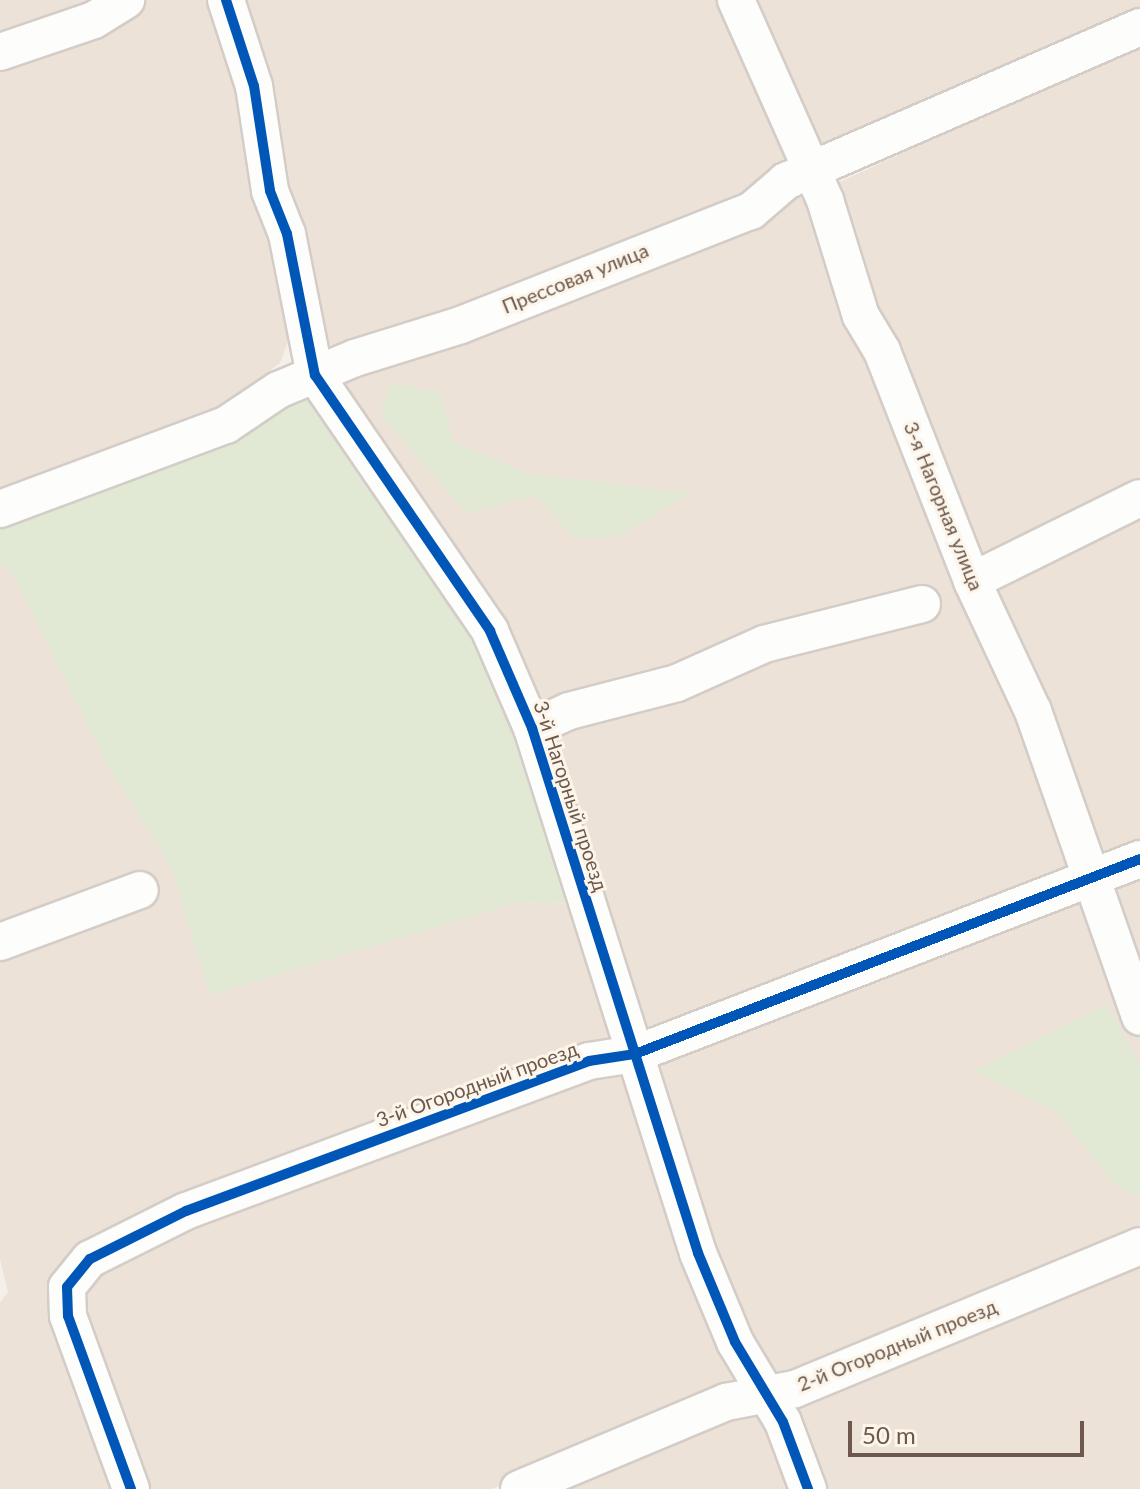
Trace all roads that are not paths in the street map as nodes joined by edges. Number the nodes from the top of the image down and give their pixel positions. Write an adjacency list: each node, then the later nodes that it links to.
1 (126, 0): 5 (street)
2 (226, 0): 7 (street, 3-й Нагорный проезд)
3 (736, 0): 6 (street, 3-я Нагорная улица)
4 (1140, 27): 6 (street, Прессовая улица)
5 (0, 52)
6 (812, 170): 7 (street, Прессовая улица); 10 (street, 3-я Нагорная улица)
7 (315, 375): 9 (street, Прессовая улица); 12 (street, 3-й Нагорный проезд)
8 (1140, 498): 10 (street)
9 (0, 509)
10 (972, 581): 14 (street, 3-я Нагорная улица)
11 (922, 604): 12 (street)
12 (532, 728): 18 (street, 3-й Нагорный проезд)
13 (1140, 859): 14 (street, 3-й Огородный проезд)
14 (1089, 878): 17 (street, 3-я Нагорная улица); 18 (street, 3-й Огородный проезд)
15 (140, 890): 16 (street)
16 (0, 942)
17 (1140, 1017)
18 (635, 1054): 20 (street, 3-й Нагорный проезд); 21 (street, 3-й Огородный проезд)
19 (1140, 1246): 20 (street, 2-й Огородный проезд)
20 (762, 1392): 22 (street, 2-й Огородный проезд); 23 (street, 3-й Нагорный проезд)
21 (131, 1489)
22 (519, 1489)
23 (808, 1489)

